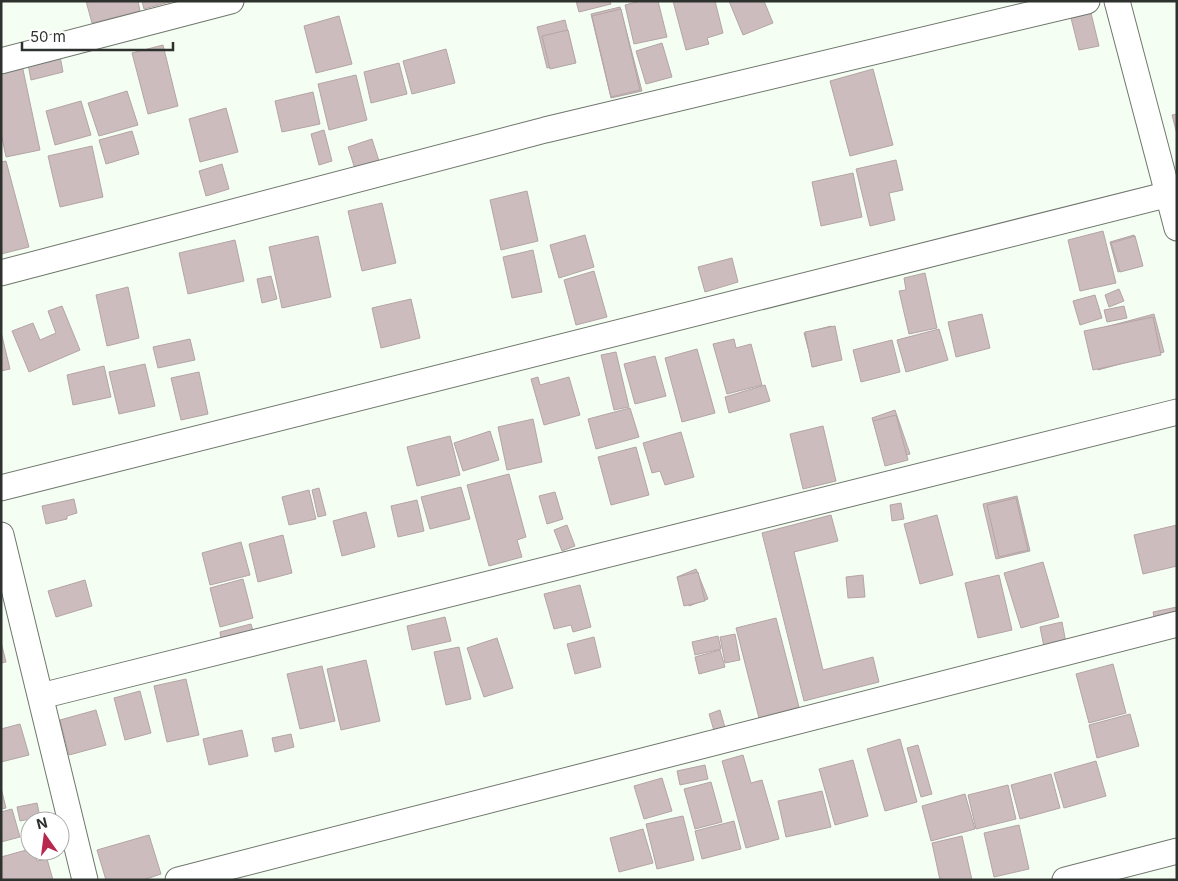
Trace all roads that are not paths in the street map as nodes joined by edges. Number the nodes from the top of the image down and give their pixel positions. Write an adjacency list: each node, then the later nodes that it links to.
1 (231, 1): 4 (street)
2 (1087, 1): 7 (street)
3 (1117, 1): 5 (street)
4 (1, 61)
5 (1172, 194): 6 (street); 9 (street)
6 (1177, 228)
7 (1, 273)
8 (1177, 412): 12 (street)
9 (1, 488)
10 (1, 535): 12 (street)
11 (1177, 624): 15 (street)
12 (41, 696): 14 (street)
13 (1177, 851): 16 (street)
14 (85, 880)
15 (178, 880)
16 (1065, 880)

